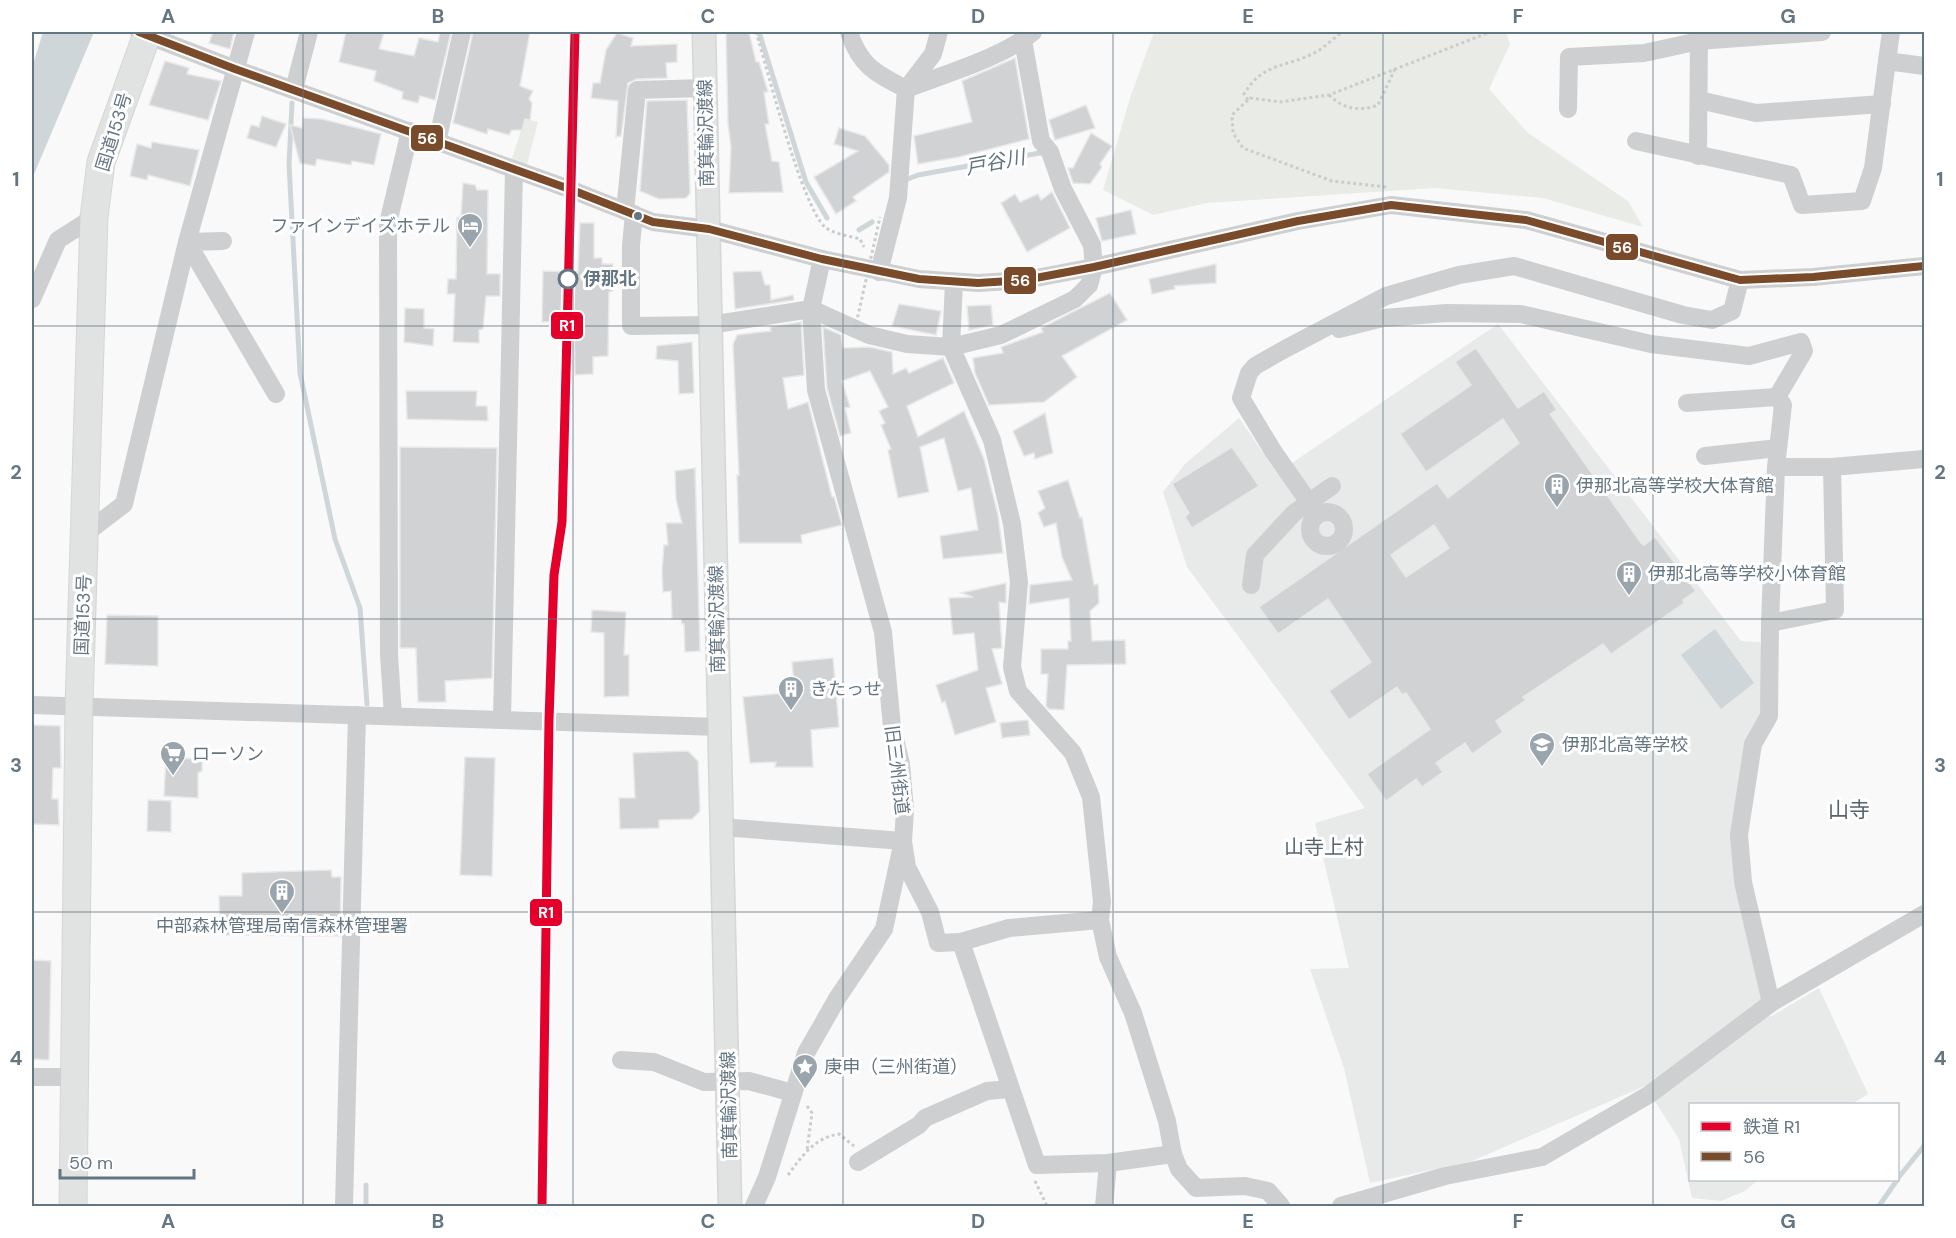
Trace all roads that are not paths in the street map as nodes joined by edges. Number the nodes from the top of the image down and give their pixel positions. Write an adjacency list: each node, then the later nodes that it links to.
1 (144, 32): 15 (street); 28 (highway, 国道153号)
2 (246, 32): 15 (street)
3 (309, 32): 17 (street)
4 (462, 32): 23 (street)
5 (704, 32): 16 (main road, 南箕輪沢渡線)
6 (849, 32): 18 (street)
7 (939, 32): 18 (street)
8 (1822, 32): 10 (street)
9 (1892, 32): 13 (street)
10 (1738, 35): 11 (street)
11 (1699, 36): 19 (street); 21 (street)
12 (1018, 37): 18 (street); 34 (street)
13 (1887, 61): 14 (street); 20 (street)
14 (1924, 66)
15 (234, 69): 17 (street); 31 (street)
16 (705, 88): 27 (street); 29 (main road, 南箕輪沢渡線)
17 (294, 89): 22 (street)
18 (906, 89): 35 (street)
19 (1699, 100): 20 (street); 25 (street)
20 (1882, 104): 25 (street)
21 (1568, 109)
22 (410, 131): 23 (street); 59 (street)
23 (438, 141): 26 (street)
24 (1636, 141): 25 (street)
25 (1698, 156)
26 (514, 170): 27 (street); 60 (street)
27 (630, 212): 29 (street); 40 (street)
28 (94, 217): 38 (street); 53 (highway, 国道153号)
29 (709, 230): 32 (street); 40 (main road, 南箕輪沢渡線)
30 (223, 241): 31 (street)
31 (187, 242): 43 (street); 53 (street)
32 (822, 259): 35 (street); 39 (street, 旧三州街道)
33 (1924, 266): 36 (street)
34 (1094, 267): 36 (street); 37 (street); 42 (street)
35 (879, 272): 37 (street)
36 (1740, 280): 41 (street)
37 (954, 282): 42 (street)
38 (32, 299)
39 (810, 309): 40 (street); 42 (street); 63 (street, 旧三州街道)
40 (710, 325): 61 (main road, 南箕輪沢渡線)
41 (1308, 337): 44 (street); 52 (street)
42 (951, 347): 65 (street)
43 (276, 394)
44 (1777, 397): 45 (street); 46 (street)
45 (1687, 403)
46 (1778, 448): 47 (street); 49 (street)
47 (1705, 456)
48 (1924, 459): 50 (street)
49 (1776, 467): 50 (street); 55 (street)
50 (1832, 467): 55 (street)
51 (1332, 486): 52 (street)
52 (1313, 508): 54 (street)
53 (87, 532): 57 (highway, 国道153号)
54 (1251, 585)
55 (1770, 623): 67 (street)
56 (32, 705): 57 (street)
57 (80, 706): 58 (street); 70 (highway, 国道153号)
58 (357, 715): 59 (street); 78 (street)
59 (393, 716): 60 (street)
60 (502, 718): 61 (street)
61 (719, 727): 62 (main road, 南箕輪沢渡線)
62 (721, 826): 63 (street); 71 (main road, 南箕輪沢渡線)
63 (903, 840): 66 (street); 73 (street, 旧三州街道)
64 (1924, 914): 67 (street)
65 (1100, 920): 66 (street); 74 (street)
66 (961, 942): 72 (street)
67 (1771, 1003): 83 (street)
68 (621, 1060): 71 (street)
69 (32, 1077): 70 (street)
70 (74, 1077): 77 (highway, 国道153号)
71 (729, 1082): 73 (street); 79 (main road, 南箕輪沢渡線)
72 (1009, 1089): 75 (street); 76 (street)
73 (793, 1093): 80 (street, 旧三州街道)
74 (1173, 1154): 76 (street); 82 (street)
75 (858, 1162)
76 (1108, 1163): 81 (street)
77 (73, 1206)
78 (345, 1206)
79 (730, 1206)
80 (754, 1206)
81 (1104, 1206)
82 (1281, 1206)
83 (1341, 1206)

